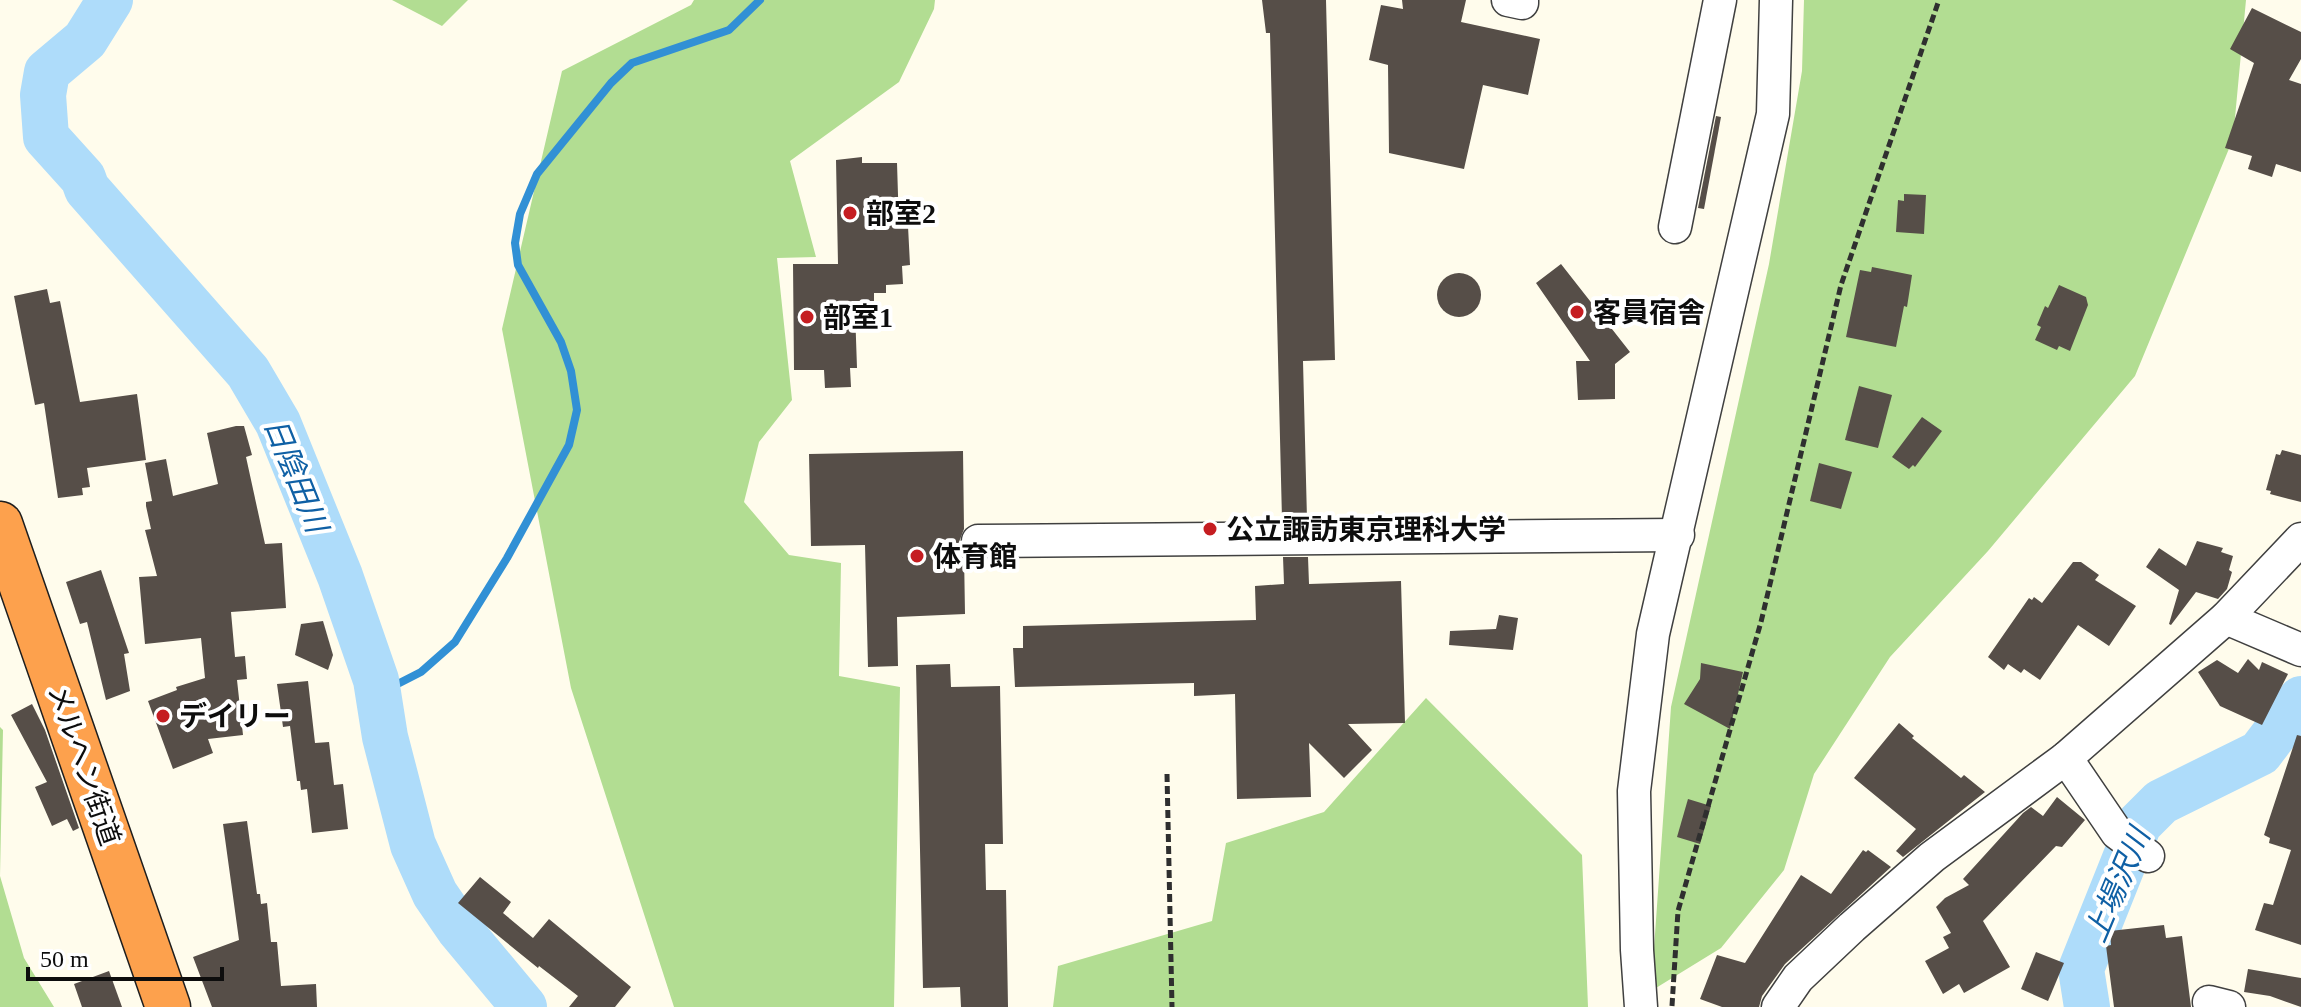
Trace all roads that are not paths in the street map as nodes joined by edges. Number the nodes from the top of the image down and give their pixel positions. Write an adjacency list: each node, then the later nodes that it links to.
1 (1508, 0): 2 (street)
2 (1522, 0)
3 (1720, 0): 5 (street)
4 (1776, 0): 7 (street)
5 (1675, 227)
6 (0, 524): 14 (highway, メルヘン街道)
7 (1678, 535): 9 (street); 15 (street)
8 (2301, 539): 10 (street)
9 (978, 541)
10 (2226, 618): 11 (street); 12 (street)
11 (2301, 650)
12 (2066, 758): 13 (street); 16 (street)
13 (2148, 856)
14 (168, 1007)
15 (1641, 1007)
16 (1778, 1007)

